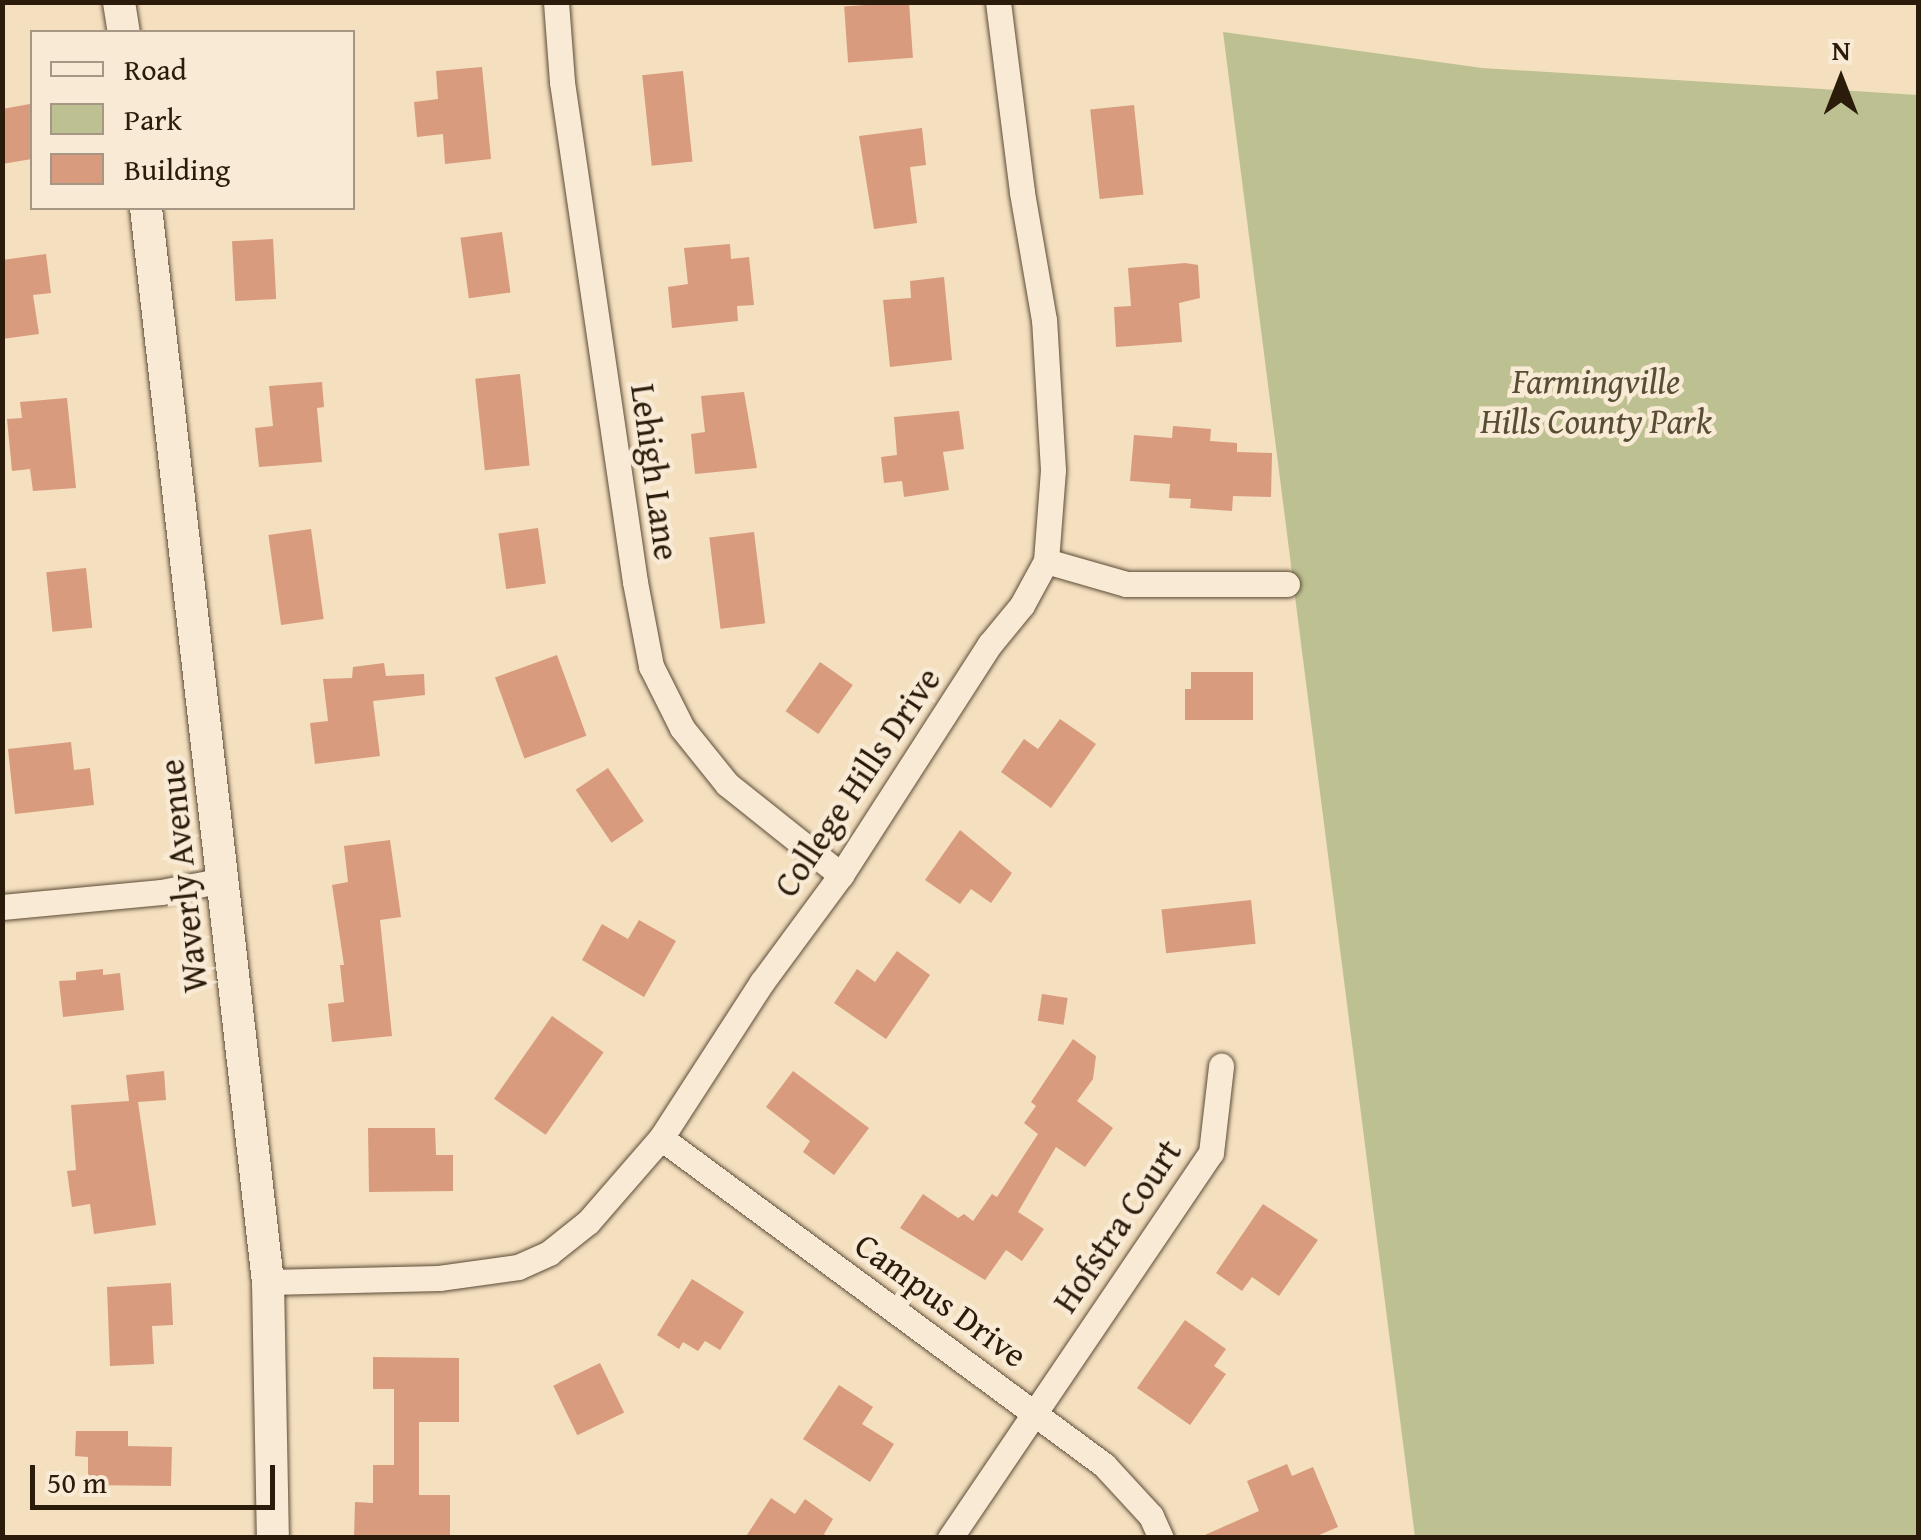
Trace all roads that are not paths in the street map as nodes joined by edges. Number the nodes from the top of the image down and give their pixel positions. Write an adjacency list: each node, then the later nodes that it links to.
1 (120, 2): 4 (street)
2 (556, 2): 8 (street, Lehigh Lane)
3 (998, 2): 6 (street, College Hills Drive)
4 (124, 30)
5 (146, 210): 9 (street, Waverly Avenue)
6 (1046, 561): 7 (street); 8 (street, College Hills Drive)
7 (1287, 584)
8 (841, 875): 12 (street, College Hills Drive)
9 (224, 880): 10 (street); 13 (street, Waverly Avenue)
10 (2, 907)
11 (1220, 1066): 14 (street, Hofstra Court)
12 (661, 1138): 13 (street, College Hills Drive); 14 (street, Campus Drive)
13 (268, 1282): 15 (street, Waverly Avenue)
14 (1034, 1411): 16 (street, Hofstra Court); 17 (street, Campus Drive)
15 (273, 1538)
16 (950, 1538)
17 (1161, 1538)

